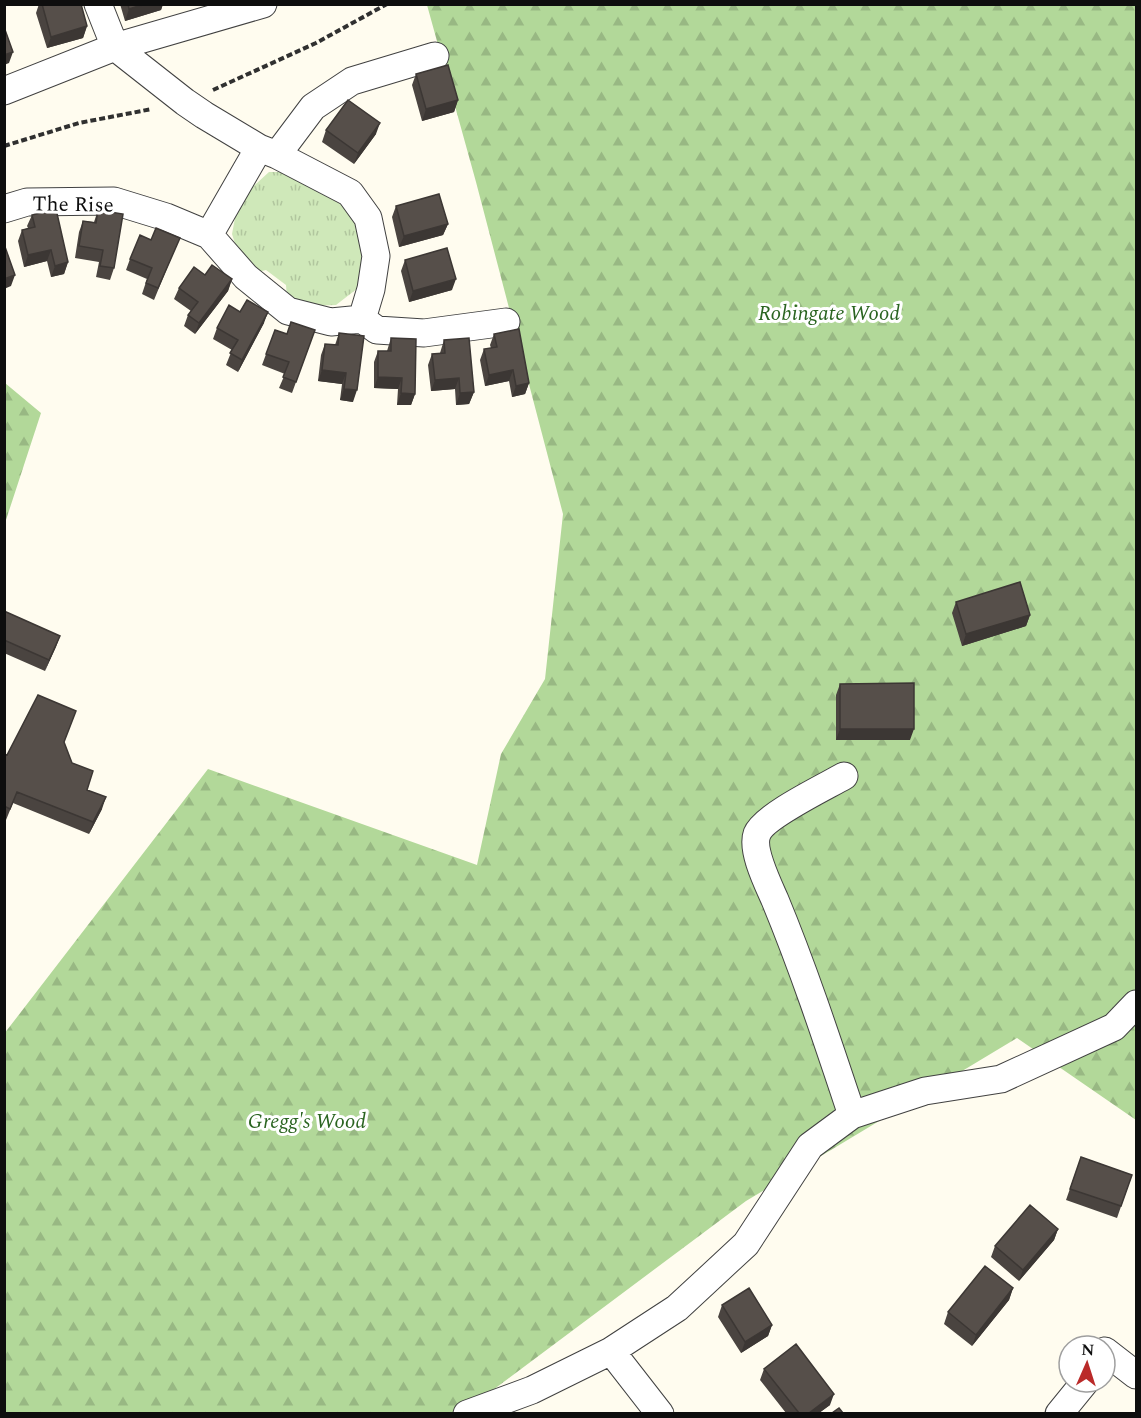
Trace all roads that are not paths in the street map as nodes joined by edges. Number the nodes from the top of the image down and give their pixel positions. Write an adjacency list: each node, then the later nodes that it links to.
1 (98, 4): 3 (street)
2 (263, 4): 3 (street)
3 (115, 47): 5 (street); 6 (street)
4 (435, 56): 6 (street)
5 (4, 91)
6 (268, 152): 8 (street); 9 (street)
7 (4, 209): 8 (street, The Rise)
8 (209, 235): 9 (street, The Rise)
9 (362, 319): 10 (street, The Rise)
10 (506, 322)
11 (844, 776): 13 (street)
12 (1137, 1004): 13 (street)
13 (852, 1115): 14 (street)
14 (611, 1351): 18 (street); 19 (street)
15 (1117, 1361): 16 (street)
16 (1137, 1375)
17 (1075, 1394): 20 (street)
18 (467, 1413)
19 (660, 1413)
20 (1059, 1413)

